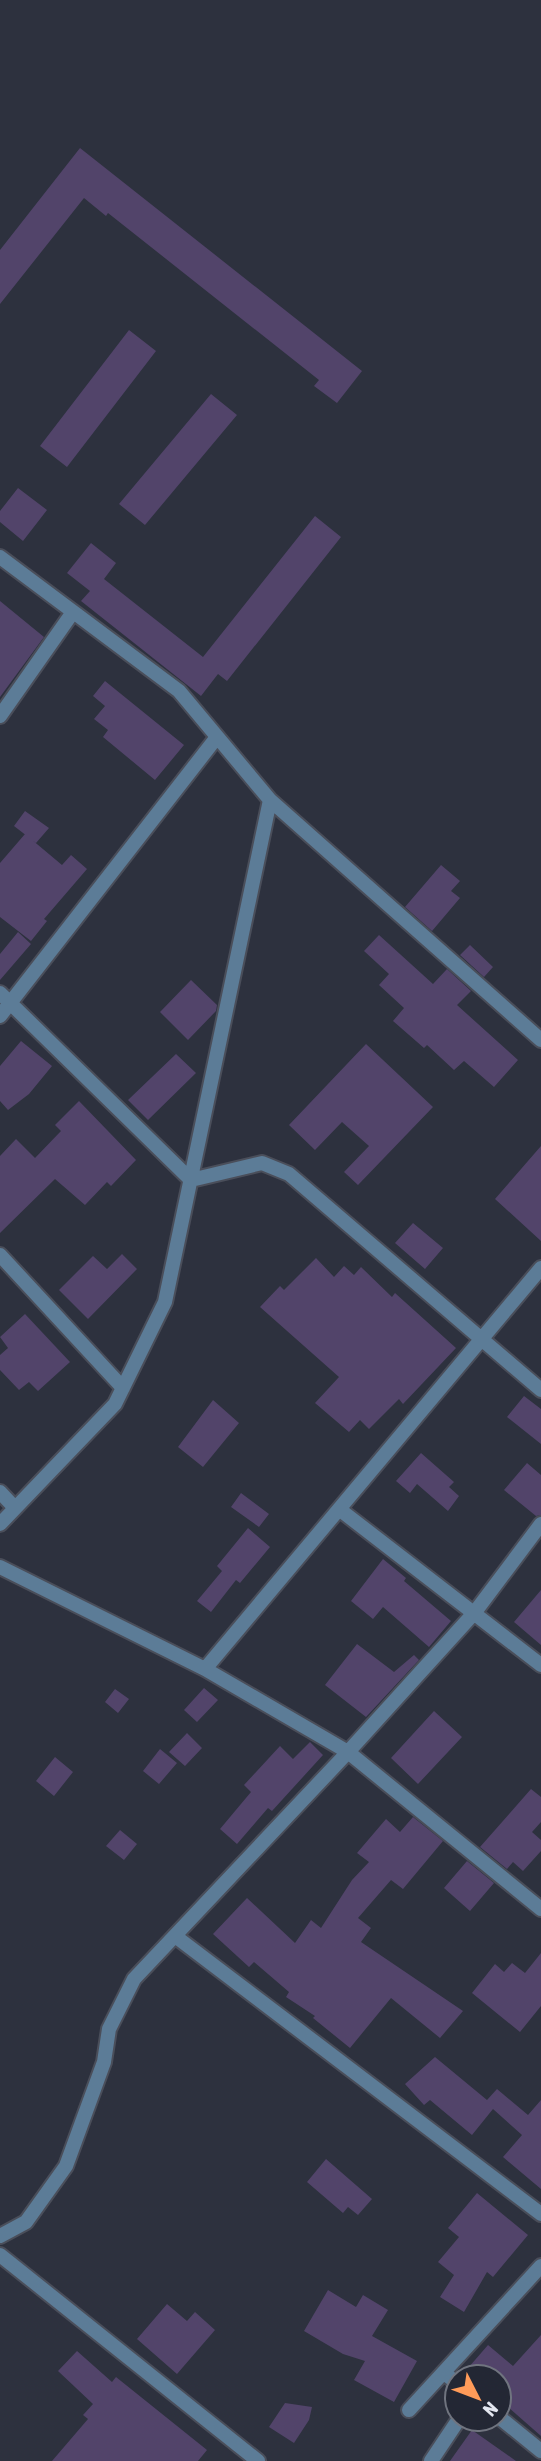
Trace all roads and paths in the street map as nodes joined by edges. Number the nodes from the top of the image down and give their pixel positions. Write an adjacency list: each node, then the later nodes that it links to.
1 (0, 557): 2 (street)
2 (73, 612): 3 (street); 4 (street)
3 (0, 716)
4 (217, 737): 5 (street); 6 (street)
5 (270, 800): 8 (street); 9 (street)
6 (6, 998): 7 (street); 9 (street)
7 (0, 1016)
8 (541, 1040)
9 (191, 1180): 12 (street); 13 (street)
10 (0, 1255): 13 (street)
11 (541, 1268): 12 (street)
12 (483, 1337): 14 (street); 17 (street)
13 (123, 1388): 16 (street)
14 (541, 1390)
15 (0, 1492): 16 (street)
16 (16, 1508): 18 (street)
17 (339, 1509): 21 (street); 23 (street)
18 (0, 1524)
19 (541, 1524): 21 (street)
20 (0, 1567): 23 (street)
21 (475, 1612): 22 (street); 24 (street)
22 (541, 1665)
23 (205, 1669): 24 (street)
24 (348, 1752): 25 (street); 26 (street)
25 (541, 1909)
26 (175, 1936): 27 (street); 28 (street)
27 (541, 2214)
28 (0, 2236)
29 (0, 2255): 37 (street)
30 (541, 2266): 31 (street)
31 (453, 2363)
32 (443, 2374): 33 (street)
33 (409, 2410)
34 (513, 2428): 36 (street)
35 (449, 2433): 38 (street)
36 (541, 2451)
37 (258, 2461)
38 (430, 2461)

